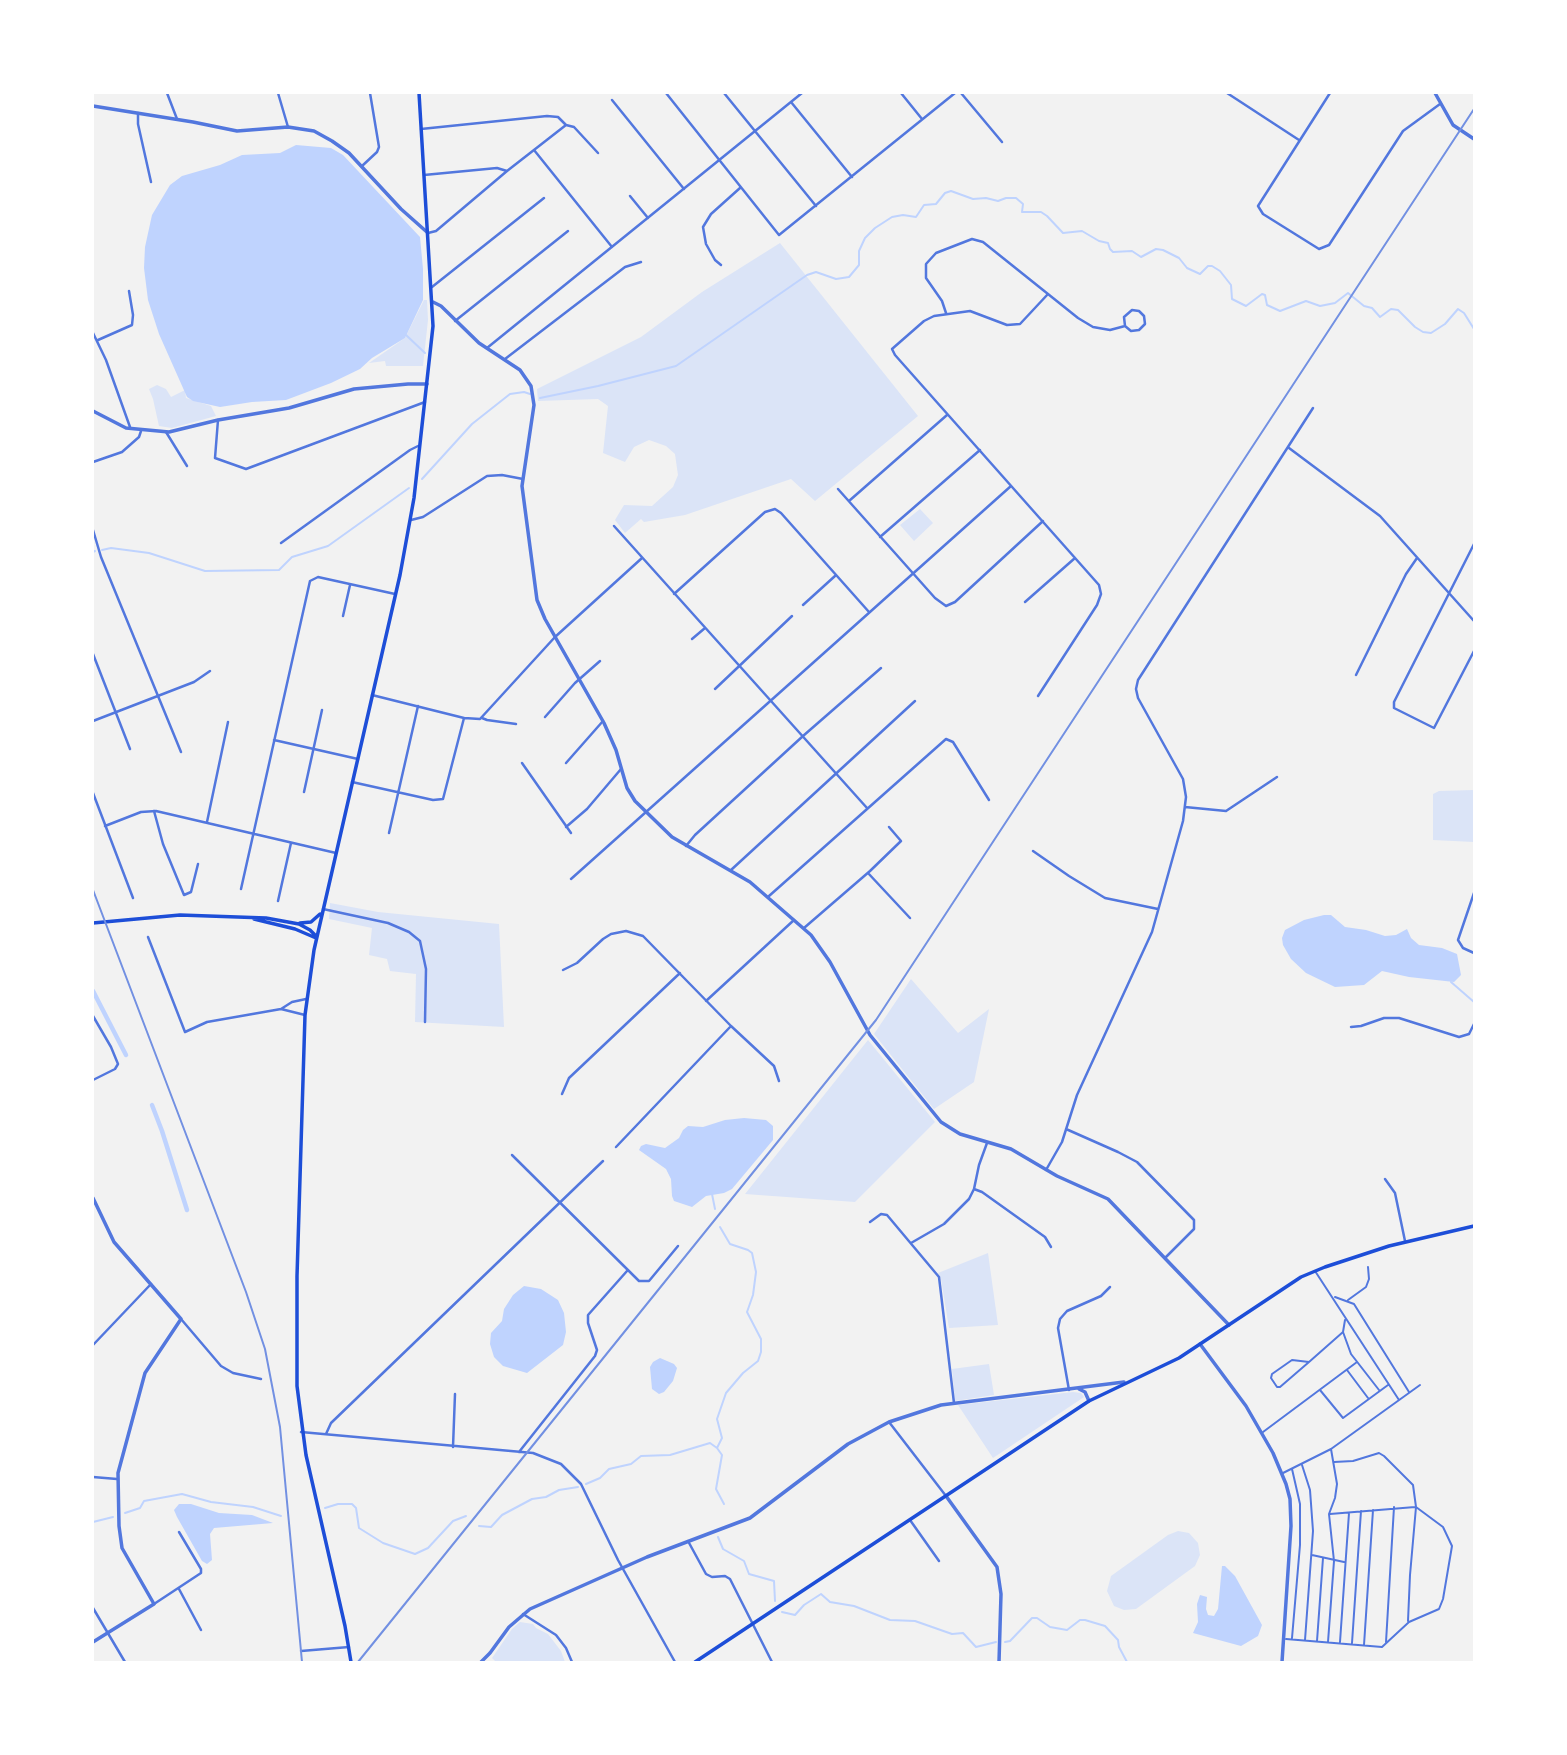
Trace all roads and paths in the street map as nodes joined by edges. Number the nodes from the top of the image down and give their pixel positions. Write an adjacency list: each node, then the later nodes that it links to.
1 (167, 93): 19 (street)
2 (278, 93): 22 (street)
3 (370, 93): 31 (street)
4 (419, 93): 23 (main road)
5 (666, 93): 30 (street)
6 (724, 93): 24 (street)
7 (802, 93): 15 (street)
8 (901, 93): 20 (street)
9 (955, 93): 20 (street)
10 (961, 93): 27 (street)
11 (1227, 93): 26 (street)
12 (1330, 93): 26 (street)
13 (1435, 93): 16 (street)
14 (612, 100): 37 (street)
15 (791, 102): 24 (street); 34 (street)
16 (1440, 104): 25 (street); 26 (street)
17 (93, 106): 18 (street)
18 (138, 113): 19 (street); 35 (street)
19 (177, 119): 22 (street)
20 (922, 119): 34 (street)
21 (566, 125): 23 (street); 28 (street); 29 (street)
22 (288, 127): 31 (street)
23 (421, 129): 33 (main road)
24 (755, 131): 30 (street); 40 (street)
25 (1474, 139)
26 (1299, 140)
27 (1002, 142)
28 (534, 150): 32 (street); 44 (street)
29 (598, 153)
30 (719, 160): 36 (street); 37 (street)
31 (362, 166): 43 (street)
32 (507, 171): 33 (street); 43 (street)
33 (424, 175): 43 (main road)
34 (852, 177): 40 (street)
35 (151, 181)
36 (741, 188): 40 (street); 46 (street)
37 (684, 189): 41 (street)
38 (630, 196): 41 (street)
39 (544, 198): 47 (street)
40 (816, 206)
41 (648, 218): 44 (street)
42 (568, 231): 52 (street)
43 (428, 233): 47 (main road)
44 (612, 247): 56 (street)
45 (641, 262): 57 (street)
46 (721, 265)
47 (432, 287): 50 (main road)
48 (129, 291): 55 (street)
49 (1048, 294): 51 (street); 51 (street); 53 (street)
50 (433, 302): 52 (street); 58 (main road)
51 (946, 314): 62 (street)
52 (454, 321): 56 (street)
53 (1125, 326): 53 (street)
54 (93, 333): 55 (street)
55 (97, 340): 64 (street)
56 (487, 348): 57 (street)
57 (505, 359): 72 (street)
58 (427, 384): 59 (main road); 63 (street)
59 (425, 402): 63 (street); 67 (main road)
60 (1313, 408): 68 (street)
61 (93, 411): 64 (street)
62 (948, 414): 69 (street); 75 (street)
63 (218, 420): 66 (street)
64 (130, 429): 65 (street)
65 (141, 431): 66 (street); 70 (street)
66 (166, 432): 71 (street)
67 (420, 446): 76 (main road); 81 (street)
68 (1289, 448): 84 (street); 141 (street)
69 (980, 450): 73 (street); 80 (street)
70 (93, 462)
71 (187, 466)
72 (523, 479): 76 (street); 99 (street)
73 (1011, 486): 77 (street); 86 (street)
74 (838, 489): 75 (street)
75 (849, 501): 80 (street)
76 (411, 520): 90 (main road)
77 (1043, 521): 83 (street); 86 (street)
78 (614, 526): 85 (street)
79 (93, 530): 112 (street)
80 (880, 537): 86 (street)
81 (281, 543)
82 (1474, 544): 89 (street)
83 (1076, 557): 92 (street); 111 (street)
84 (1418, 557): 89 (street); 107 (street)
85 (642, 558): 91 (street); 99 (street)
86 (913, 574): 94 (street)
87 (835, 576): 91 (street); 93 (street); 94 (street)
88 (350, 584): 90 (street); 95 (street); 126 (street)
89 (1450, 593): 97 (street); 101 (street)
90 (395, 594): 110 (main road)
91 (674, 594): 98 (street)
92 (1025, 602)
93 (803, 605)
94 (869, 612): 113 (street)
95 (343, 616)
96 (792, 616): 104 (street)
97 (1474, 621)
98 (705, 628): 100 (street); 104 (street)
99 (555, 636): 108 (street); 120 (street)
100 (692, 639)
101 (1474, 651)
102 (93, 654): 117 (street)
103 (600, 661): 108 (street)
104 (739, 664): 109 (street); 113 (street)
105 (881, 668): 125 (street)
106 (210, 671): 112 (street)
107 (1356, 675)
108 (579, 680): 118 (street); 122 (street)
109 (715, 689)
110 (372, 695): 115 (street); 130 (main road)
111 (1038, 695)
112 (159, 696): 117 (street); 129 (street)
113 (771, 699): 125 (street); 144 (street)
114 (915, 701): 134 (street)
115 (418, 706): 119 (street); 138 (street)
116 (322, 710): 128 (street)
117 (114, 713): 121 (street); 127 (street)
118 (545, 717)
119 (464, 718): 120 (street); 138 (street)
120 (482, 718): 124 (street)
121 (93, 721)
122 (603, 721): 132 (street); 133 (street)
123 (228, 723): 145 (street)
124 (516, 724)
125 (803, 736): 134 (street); 153 (street)
126 (274, 740): 128 (street); 151 (street)
127 (130, 749)
128 (313, 750): 130 (street); 137 (street)
129 (181, 752)
130 (358, 759): 136 (main road)
131 (522, 763): 147 (street)
132 (566, 763)
133 (621, 769): 144 (street); 147 (street)
134 (836, 773): 142 (street); 157 (street)
135 (1277, 776): 141 (street)
136 (352, 782): 138 (street); 155 (main road)
137 (304, 792)
138 (399, 792): 149 (street)
139 (93, 793): 146 (street)
140 (989, 800): 142 (street)
141 (1185, 807): 166 (street)
142 (867, 808): 162 (street)
143 (154, 811): 145 (street); 146 (street); 156 (street)
144 (645, 813): 153 (street); 159 (street)
145 (207, 823): 151 (street)
146 (105, 826): 163 (street)
147 (566, 827): 150 (street)
148 (889, 827): 158 (street)
149 (389, 833)
150 (571, 833)
151 (253, 834): 152 (street); 160 (street)
152 (291, 842): 155 (street); 164 (street)
153 (686, 846): 157 (street)
154 (1033, 851): 166 (street)
155 (336, 853): 165 (main road)
156 (198, 864)
157 (732, 870): 162 (street)
158 (868, 873): 167 (street); 172 (street)
159 (571, 879)
160 (241, 889)
161 (1474, 893): 175 (street)
162 (769, 896): 169 (street)
163 (133, 898)
164 (278, 901)
165 (323, 909): 170 (main road); 174 (main road); 183 (street)
166 (1159, 909): 190 (street)
167 (910, 918)
168 (252, 919): 170 (main road); 171 (main road); 174 (main road)
169 (794, 919): 172 (street); 179 (street)
170 (294, 922): 174 (main road)
171 (93, 923)
172 (804, 928): 191 (street)
173 (148, 937): 180 (street)
174 (316, 938): 178 (main road)
175 (1474, 953)
176 (563, 970): 177 (street)
177 (680, 973): 179 (street); 189 (street)
178 (306, 999): 180 (street); 181 (main road)
179 (706, 1001): 185 (street)
180 (281, 1009): 181 (street)
181 (305, 1015): 238 (main road)
182 (93, 1016): 187 (street)
183 (425, 1022)
184 (1474, 1024): 186 (street)
185 (731, 1026): 188 (street); 192 (street)
186 (1351, 1027)
187 (93, 1080)
188 (779, 1082)
189 (562, 1094)
190 (1066, 1129): 195 (street); 206 (street)
191 (987, 1141): 195 (street); 197 (street)
192 (616, 1147)
193 (512, 1155): 199 (street)
194 (603, 1161): 199 (street)
195 (1046, 1170): 206 (street)
196 (1385, 1178): 202 (street)
197 (974, 1189): 203 (street); 205 (street)
198 (93, 1200): 210 (street)
199 (559, 1203): 209 (street); 240 (street)
200 (870, 1222): 203 (street)
201 (1474, 1226): 202 (main road)
202 (1405, 1242): 208 (main road)
203 (911, 1243): 236 (street)
204 (678, 1245): 209 (street)
205 (1051, 1247)
206 (1165, 1259): 216 (street)
207 (1368, 1267): 213 (lane)
208 (1314, 1270): 212 (lane); 216 (main road)
209 (627, 1271): 243 (street)
210 (151, 1283): 215 (street); 219 (street)
211 (1110, 1287): 228 (street)
212 (1333, 1297): 213 (lane); 214 (lane)
213 (1348, 1300): 231 (lane)
214 (1345, 1318): 217 (lane); 225 (lane)
215 (181, 1319): 223 (street); 249 (street)
216 (1229, 1325): 218 (main road)
217 (1343, 1332): 220 (lane); 221 (lane)
218 (1200, 1344): 224 (main road); 239 (street)
219 (93, 1345)
220 (1309, 1362): 220 (lane)
221 (1357, 1362): 222 (lane); 230 (lane)
222 (1347, 1370): 229 (lane); 233 (lane)
223 (261, 1379)
224 (1124, 1382): 227 (street); 235 (main road)
225 (1389, 1384): 230 (lane); 234 (lane)
226 (1420, 1385): 231 (lane)
227 (1077, 1389): 228 (street); 235 (street)
228 (1069, 1390): 236 (street)
229 (1320, 1390): 233 (lane); 239 (lane)
230 (1380, 1391): 233 (lane)
231 (1410, 1392): 234 (lane)
232 (456, 1394): 241 (street)
233 (1369, 1399)
234 (1399, 1400): 242 (lane)
235 (1089, 1401): 250 (main road)
236 (954, 1403): 237 (street)
237 (889, 1422): 250 (street); 259 (street)
238 (302, 1432): 240 (street); 284 (main road)
239 (1262, 1433): 247 (street)
240 (327, 1434): 241 (street)
241 (453, 1447): 243 (street)
242 (1331, 1450): 244 (lane); 245 (lane)
243 (519, 1452): 265 (street)
244 (1334, 1462): 252 (lane); 256 (lane)
245 (1302, 1465): 246 (lane); 260 (lane)
246 (1292, 1469): 247 (lane); 275 (lane)
247 (1282, 1473): 274 (street)
248 (93, 1477): 249 (street)
249 (117, 1479): 267 (street)
250 (946, 1496): 257 (main road); 293 (street)
251 (1394, 1507): 252 (lane); 253 (lane); 282 (lane)
252 (1416, 1507): 270 (lane); 270 (lane)
253 (1373, 1510): 254 (lane); 283 (lane)
254 (1361, 1511): 255 (lane); 281 (lane)
255 (1349, 1513): 256 (lane); 264 (lane)
256 (1329, 1514): 263 (lane)
257 (910, 1520): 262 (street); 271 (main road)
258 (179, 1532): 266 (street)
259 (688, 1541): 265 (street); 271 (street)
260 (1311, 1555): 261 (lane); 276 (lane)
261 (1323, 1558): 263 (lane); 278 (lane)
262 (939, 1561)
263 (1334, 1561): 264 (lane); 279 (lane)
264 (1346, 1563): 280 (lane)
265 (623, 1568): 269 (street); 290 (street)
266 (179, 1588): 267 (street); 272 (street)
267 (154, 1604): 273 (street)
268 (93, 1608): 273 (street)
269 (523, 1614): 288 (street); 289 (street)
270 (1409, 1622): 282 (lane)
271 (752, 1624): 291 (main road); 292 (street)
272 (201, 1630)
273 (108, 1633): 277 (street); 286 (street)
274 (1283, 1639): 275 (lane); 294 (street)
275 (1292, 1639): 276 (lane)
276 (1305, 1641): 278 (lane)
277 (93, 1642)
278 (1317, 1642): 279 (lane)
279 (1328, 1643): 280 (lane)
280 (1340, 1643): 281 (lane)
281 (1352, 1644): 283 (lane)
282 (1386, 1644): 283 (lane)
283 (1364, 1646)
284 (349, 1647): 285 (street); 287 (main road)
285 (301, 1651)
286 (125, 1662)
287 (351, 1662)
288 (481, 1662)
289 (572, 1662)
290 (675, 1662)
291 (695, 1662)
292 (772, 1662)
293 (999, 1662)
294 (1282, 1662)

